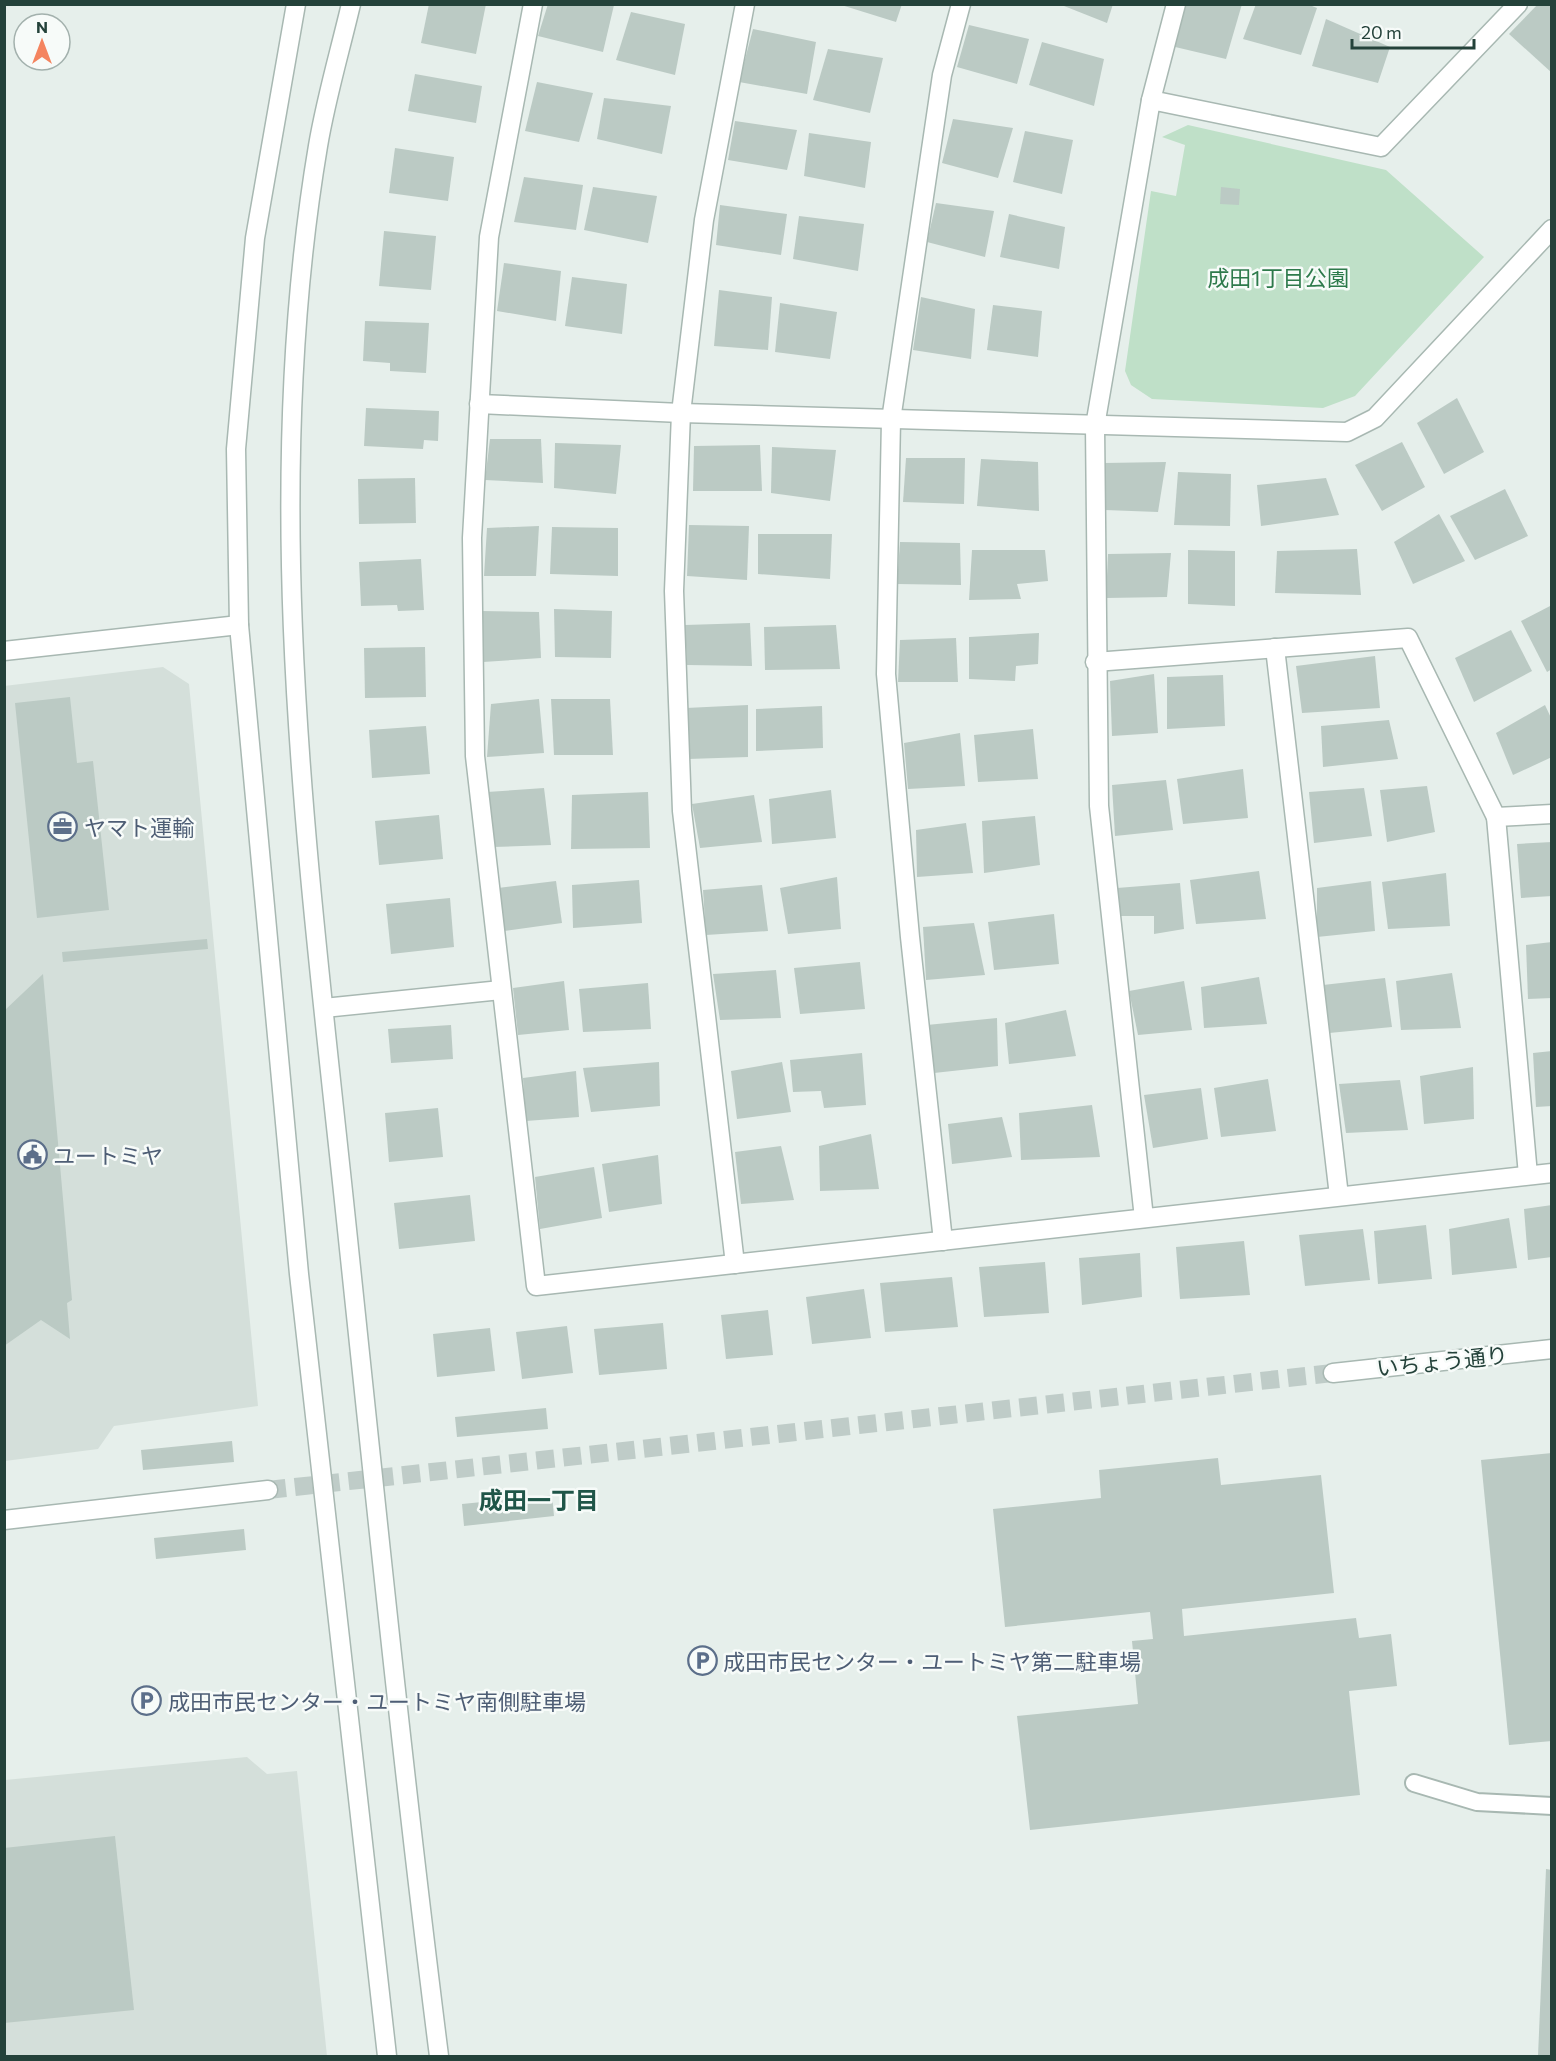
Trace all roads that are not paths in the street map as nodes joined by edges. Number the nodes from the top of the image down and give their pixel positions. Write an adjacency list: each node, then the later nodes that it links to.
1 (296, 4): 14 (street)
2 (351, 4): 21 (street)
3 (533, 4): 10 (street)
4 (745, 4): 11 (street)
5 (961, 4): 12 (street)
6 (1176, 4): 8 (street)
7 (1518, 4): 8 (street)
8 (1151, 100): 13 (street)
9 (1551, 229): 13 (street)
10 (479, 404): 11 (street); 20 (street)
11 (681, 413): 12 (street); 27 (street)
12 (891, 420): 13 (street); 26 (street)
13 (1095, 426): 17 (street)
14 (239, 625): 16 (street); 34 (street)
15 (1275, 648): 17 (street); 19 (street); 24 (street)
16 (4, 651)
17 (1095, 662): 25 (street)
18 (1551, 814): 19 (street)
19 (1496, 818): 23 (street)
20 (501, 990): 21 (street); 27 (street)
21 (324, 1008): 35 (street)
22 (1551, 1173): 23 (street)
23 (1528, 1175): 24 (street)
24 (1339, 1196): 25 (street)
25 (1144, 1218): 26 (street)
26 (943, 1241): 27 (street)
27 (735, 1264)
28 (1551, 1349): 29 (street, いちょう通り)
29 (1333, 1373)
30 (268, 1490): 31 (street)
31 (4, 1520)
32 (1414, 1783): 33 (lane)
33 (1551, 1806)
34 (387, 2056)
35 (439, 2056)

